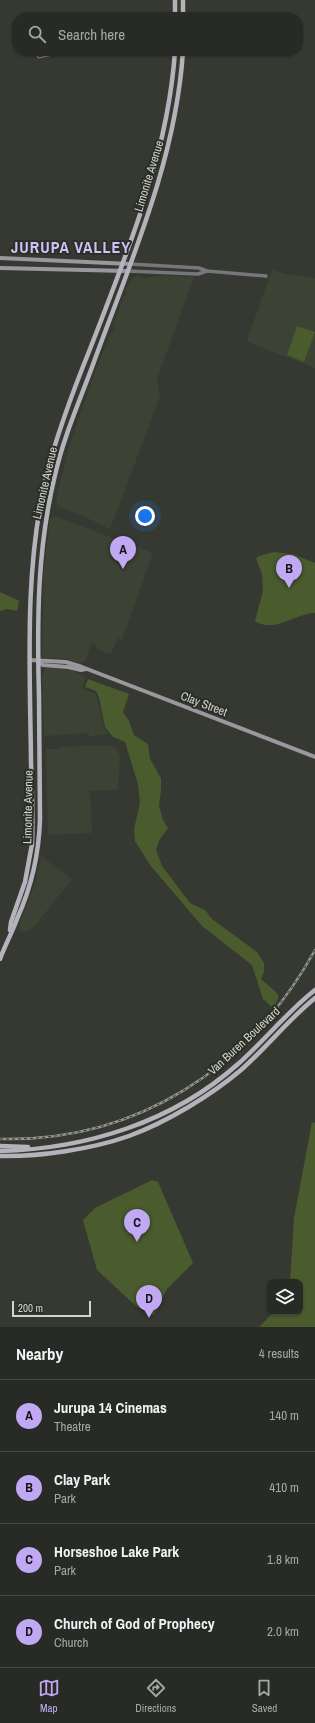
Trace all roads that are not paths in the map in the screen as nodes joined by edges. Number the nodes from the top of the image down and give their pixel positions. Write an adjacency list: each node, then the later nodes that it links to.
1 (175, 0): 3 (main road)
2 (183, 0): 4 (main road)
3 (175, 12)
4 (184, 12)
5 (174, 56): 8 (main road, Limonite Avenue)
6 (182, 56): 9 (main road, Limonite Avenue)
7 (0, 258): 8 (main road)
8 (122, 264): 9 (main road); 11 (main road, Limonite Avenue)
9 (130, 264): 12 (main road, Limonite Avenue); 13 (street)
10 (0, 268): 11 (main road)
11 (119, 271): 12 (main road); 15 (main road, Limonite Avenue)
12 (127, 271): 13 (street); 16 (main road, Limonite Avenue)
13 (207, 271): 14 (street)
14 (266, 276)
15 (30, 660): 16 (main road, Clay Street); 17 (main road, Limonite Avenue)
16 (38, 661): 18 (main road, Limonite Avenue); 19 (main road, Clay Street)
17 (30, 702): 18 (main road); 20 (main road, Limonite Avenue)
18 (39, 744): 20 (main road, Limonite Avenue)
19 (315, 758)
20 (10, 933): 21 (main road, Limonite Avenue)
21 (0, 959)
22 (315, 990): 24 (main road, Van Buren Boulevard)
23 (315, 998): 25 (main road, Van Buren Boulevard)
24 (131, 1128): 25 (main road); 27 (main road, Van Buren Boulevard)
25 (128, 1136): 29 (main road, Van Buren Boulevard)
26 (0, 1146): 27 (main road)
27 (37, 1149): 28 (main road, Van Buren Boulevard)
28 (0, 1151)
29 (0, 1156)

